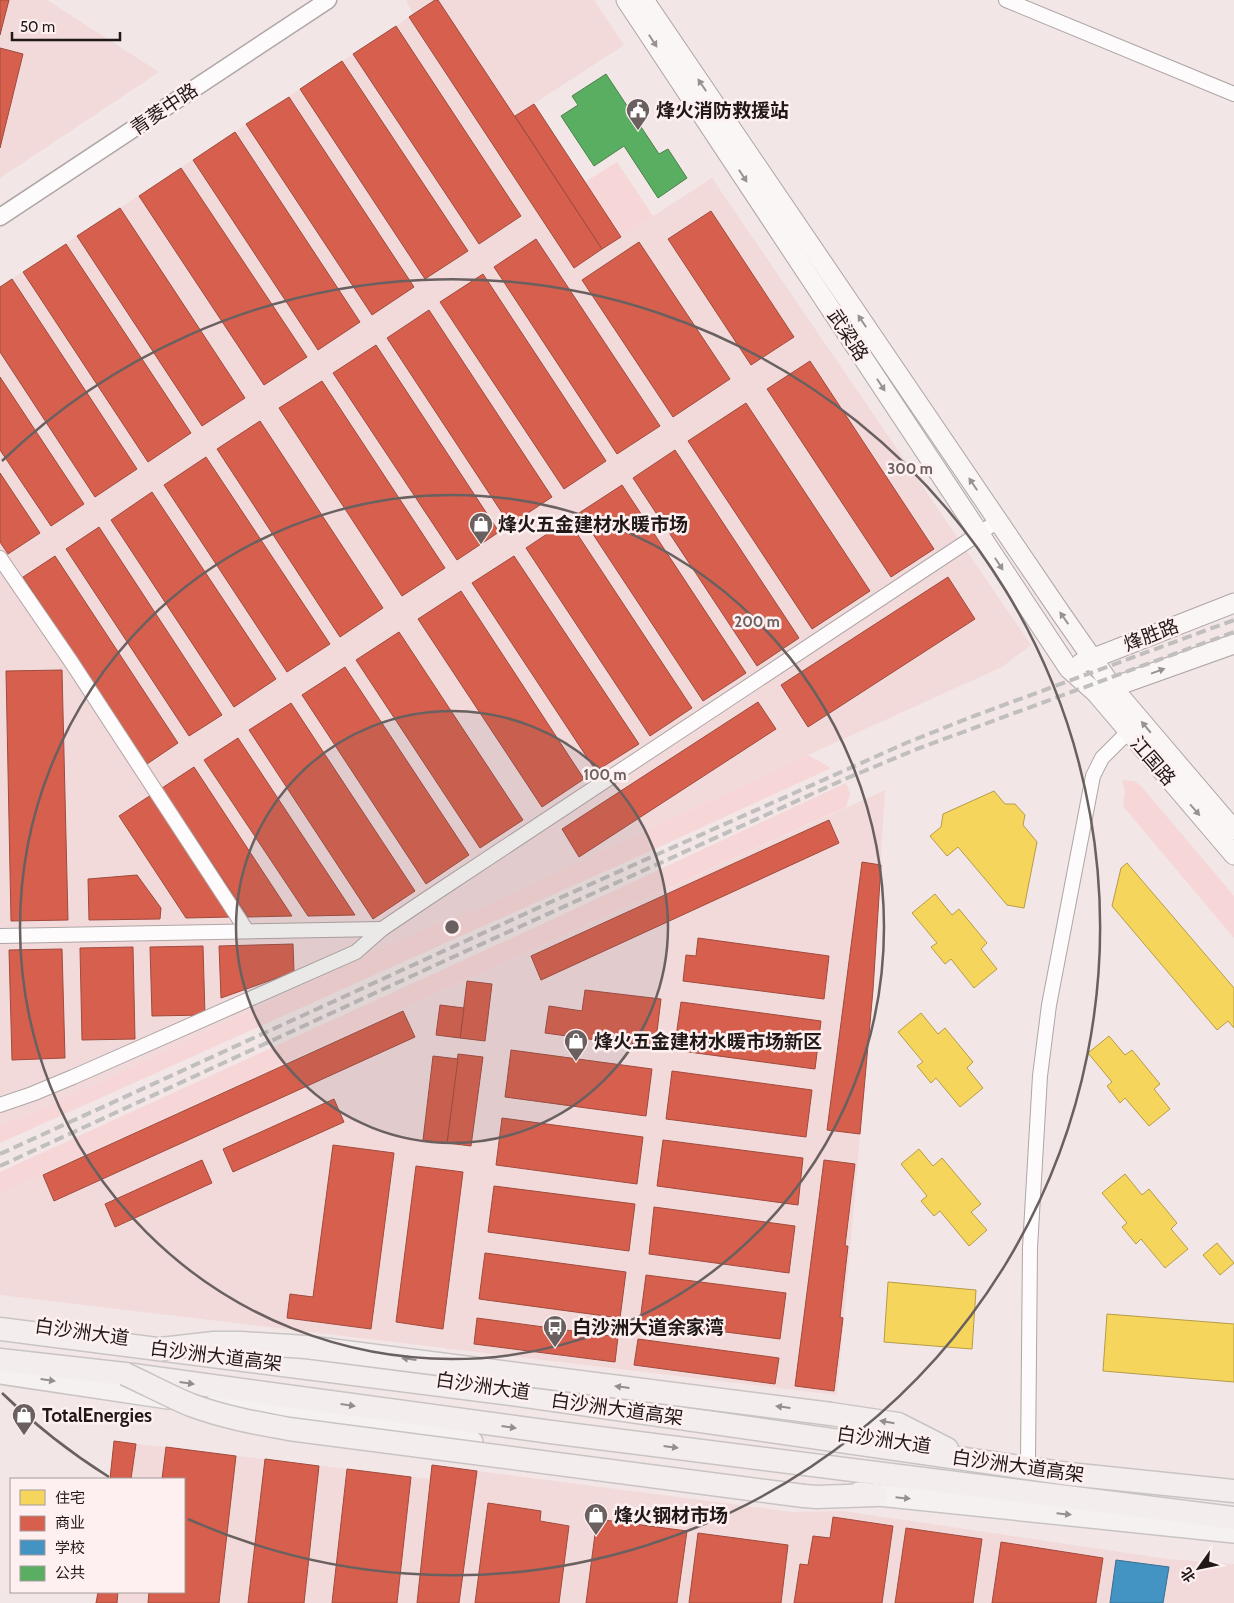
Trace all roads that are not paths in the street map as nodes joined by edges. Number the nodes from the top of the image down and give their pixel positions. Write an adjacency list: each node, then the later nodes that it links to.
1 (328, 0): 6 (street, 青菱中路)
2 (626, 0): 8 (main road, 武梁路, one-way to 8)
3 (644, 0): 7 (main road, 武梁路, one-way to 3)
4 (1006, 0): 5 (street)
5 (1234, 94)
6 (0, 217)
7 (998, 521): 8 (street); 12 (main road, 武梁路, one-way to 7)
8 (979, 534): 13 (main road, 武梁路, one-way to 13); 18 (street)
9 (0, 558): 19 (street)
10 (1234, 603): 12 (main road, 烽胜路)
11 (1234, 644): 14 (main road, 烽胜路, one-way to 11)
12 (1093, 658): 13 (main road, 烽胜路); 14 (main road, 江国路)
13 (1069, 669): 14 (main road, 江国路)
14 (1104, 690): 15 (main road, 江国路); 16 (main road, 江国路, one-way to 14)
15 (1128, 732): 17 (main road, 江国路, one-way to 17); 29 (street)
16 (1234, 830)
17 (1234, 856)
18 (382, 929): 19 (street); 21 (street)
19 (247, 931): 20 (street)
20 (0, 936)
21 (0, 1105)
22 (0, 1321): 28 (main road, 白沙洲大道)
23 (0, 1329): 24 (highway, 白沙洲大道高架)
24 (161, 1349): 28 (highway, one-way to 24, bridge); 31 (highway, 白沙洲大道高架, bridge)
25 (0, 1360): 27 (highway, 白沙洲大道高架)
26 (0, 1373): 32 (main road, one-way to 32)
27 (125, 1374): 32 (highway, bridge); 33 (highway, 白沙洲大道高架, one-way to 33, bridge)
28 (947, 1449): 29 (main road, 白沙洲大道)
29 (1028, 1459): 30 (main road, 白沙洲大道)
30 (1234, 1484)
31 (1234, 1491)
32 (876, 1495): 34 (main road, one-way to 34)
33 (1234, 1518)
34 (1234, 1532)

